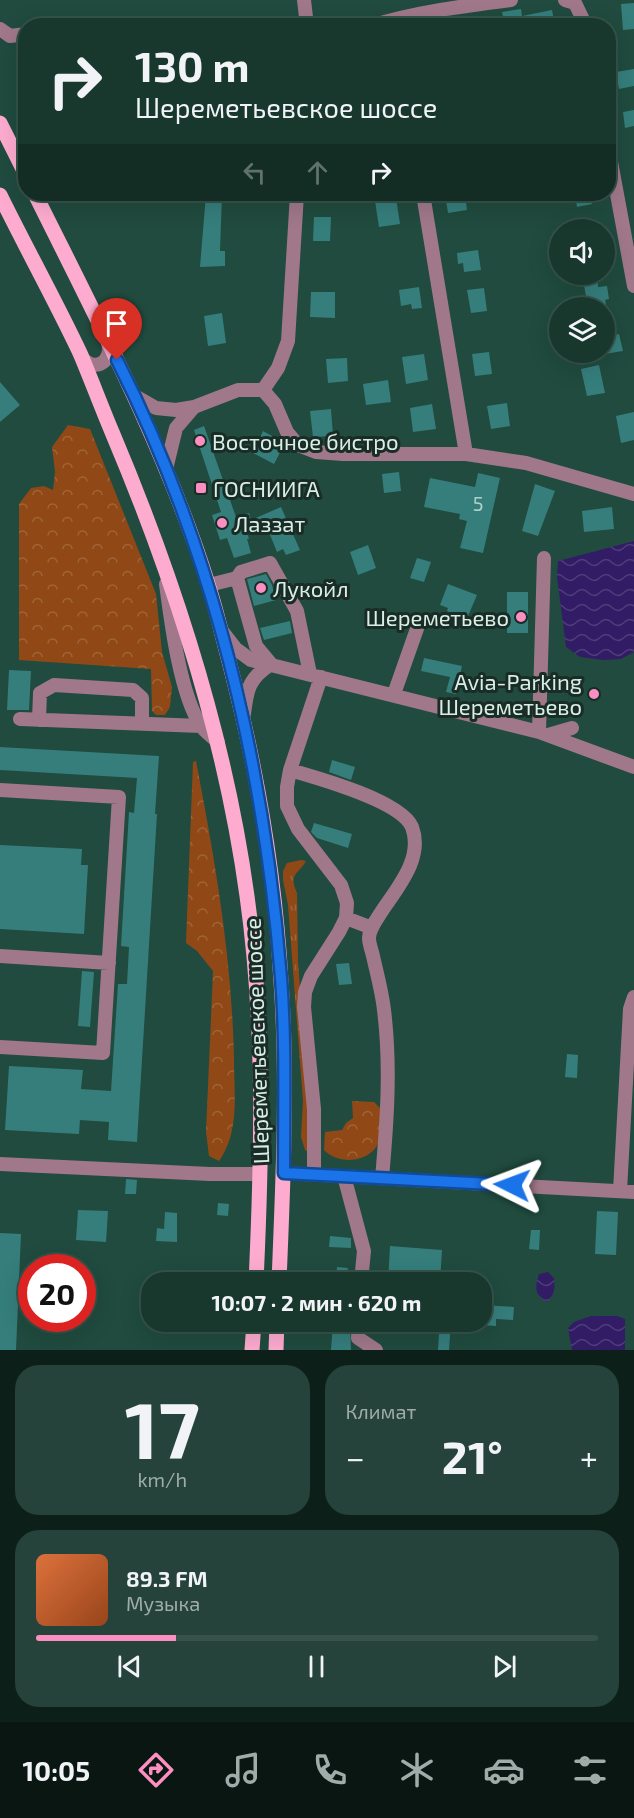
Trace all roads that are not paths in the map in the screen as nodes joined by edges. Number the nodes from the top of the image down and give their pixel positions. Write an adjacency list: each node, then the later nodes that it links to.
1 (304, 0): 4 (street)
2 (510, 0): 5 (street)
3 (576, 1): 6 (street)
4 (306, 18)
5 (410, 18)
6 (582, 18)
7 (0, 28): 8 (street)
8 (18, 35)
9 (0, 123): 10 (main road)
10 (18, 159)
11 (616, 190): 16 (street)
12 (0, 195): 18 (main road, Шереметьевское шоссе)
13 (38, 201): 17 (main road, Шереметьевское шоссе)
14 (297, 201): 19 (street)
15 (424, 201): 22 (street)
16 (634, 286)
17 (108, 342): 18 (street); 20 (main road, Шереметьевское шоссе)
18 (80, 354): 26 (main road, Шереметьевское шоссе)
19 (263, 390): 21 (street); 22 (street)
20 (135, 396): 21 (street); 23 (main road, Шереметьевское шоссе)
21 (194, 407): 23 (street)
22 (466, 454): 24 (street)
23 (166, 469): 28 (main road, Шереметьевское шоссе)
24 (633, 492)
25 (544, 558): 40 (street)
26 (163, 561): 38 (street); 41 (main road, Шереметьевское шоссе)
27 (237, 578): 28 (street); 31 (street); 32 (street)
28 (209, 585): 30 (main road, Шереметьевское шоссе)
29 (419, 623): 33 (street)
30 (220, 629): 31 (street); 34 (main road, Шереметьевское шоссе)
31 (271, 664): 32 (street); 34 (street)
32 (316, 675): 33 (street); 43 (street)
33 (394, 694): 40 (street)
34 (243, 717): 52 (main road, Шереметьевское шоссе)
35 (20, 719): 36 (street)
36 (39, 720): 37 (street); 37 (street)
37 (142, 724): 38 (street)
38 (201, 726): 41 (street)
39 (572, 729): 40 (street)
40 (544, 734): 42 (street)
41 (218, 742): 53 (main road, Шереметьевское шоссе)
42 (634, 766)
43 (290, 770): 45 (street); 46 (street)
44 (0, 790): 48 (street)
45 (346, 918): 46 (street); 54 (street)
46 (372, 928): 56 (street)
47 (0, 956): 48 (street)
48 (109, 963): 50 (street)
49 (634, 997): 57 (street)
50 (0, 1047)
51 (0, 1164): 53 (street)
52 (284, 1173): 54 (street); 59 (main road, Шереметьевское шоссе)
53 (260, 1174): 58 (main road, Шереметьевское шоссе)
54 (314, 1175): 55 (street)
55 (344, 1176): 56 (street); 60 (street)
56 (382, 1178): 57 (street)
57 (627, 1191)
58 (256, 1272)
59 (279, 1272)
60 (363, 1272)
61 (253, 1332): 64 (main road)
62 (277, 1332): 65 (main road)
63 (358, 1332): 66 (street)
64 (252, 1350)
65 (276, 1350)
66 (376, 1350)

